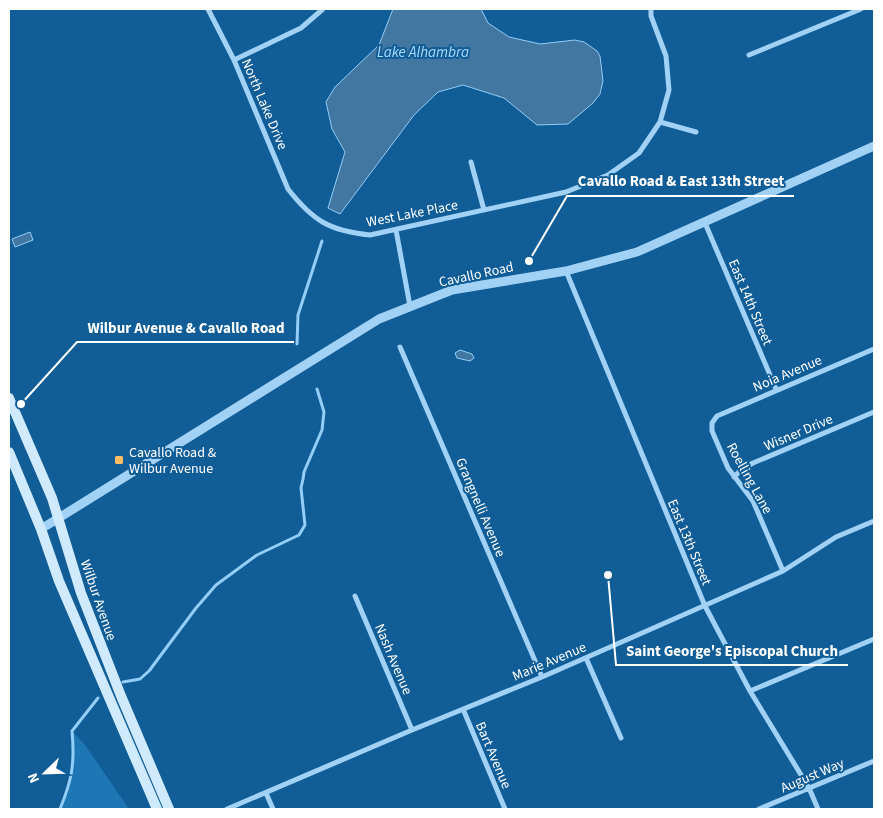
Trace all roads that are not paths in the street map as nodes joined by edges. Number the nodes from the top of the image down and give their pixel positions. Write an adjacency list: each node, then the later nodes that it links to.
1 (208, 9): 6 (street, North Lake Drive)
2 (323, 9): 6 (street)
3 (651, 9): 7 (street, West Lake Place)
4 (861, 9): 5 (street)
5 (749, 55)
6 (234, 60): 11 (street, North Lake Drive)
7 (660, 122): 8 (street); 12 (street, West Lake Place)
8 (696, 132)
9 (874, 146): 13 (street, Cavallo Road)
10 (471, 162): 12 (street)
11 (302, 207): 14 (street, West Lake Place)
12 (484, 210): 14 (street, West Lake Place)
13 (704, 223): 15 (street, Cavallo Road); 19 (street, East 14th Street)
14 (396, 230): 16 (street)
15 (566, 271): 16 (street, Cavallo Road); 30 (street, East 13th Street)
16 (410, 306): 25 (street, Cavallo Road)
17 (400, 347): 33 (street, Grangnelli Avenue)
18 (874, 349): 19 (street, Noia Avenue)
19 (776, 389): 22 (street, Noia Avenue)
20 (9, 398): 25 (main road, Wilbur Avenue)
21 (874, 412): 24 (street, Wisner Drive)
22 (712, 423): 24 (street, Roelling Lane)
23 (9, 452): 27 (main road, Wilbur Avenue)
24 (734, 478): 28 (street, Roelling Lane)
25 (58, 518): 27 (street, Cavallo Road); 42 (main road, Wilbur Avenue)
26 (874, 521): 28 (street, Marie Avenue)
27 (41, 529): 41 (main road, Wilbur Avenue)
28 (783, 571): 30 (street, Marie Avenue)
29 (355, 596): 36 (street, Nash Avenue)
30 (705, 606): 32 (street, Marie Avenue); 34 (street, East 13th Street)
31 (874, 639): 34 (street)
32 (586, 658): 33 (street, Marie Avenue); 37 (street)
33 (542, 677): 35 (street, Marie Avenue)
34 (750, 691): 39 (street, East 13th Street)
35 (463, 710): 36 (street, Marie Avenue); 45 (street, Bart Avenue)
36 (412, 730): 40 (street, Marie Avenue)
37 (620, 738)
38 (874, 760): 39 (street, August Way)
39 (810, 788): 46 (street, August Way); 47 (street, East 13th Street)
40 (266, 793): 43 (street, Marie Avenue); 44 (street)
41 (157, 809)
42 (169, 809)
43 (227, 809)
44 (273, 809)
45 (505, 809)
46 (759, 809)
47 (818, 809)

